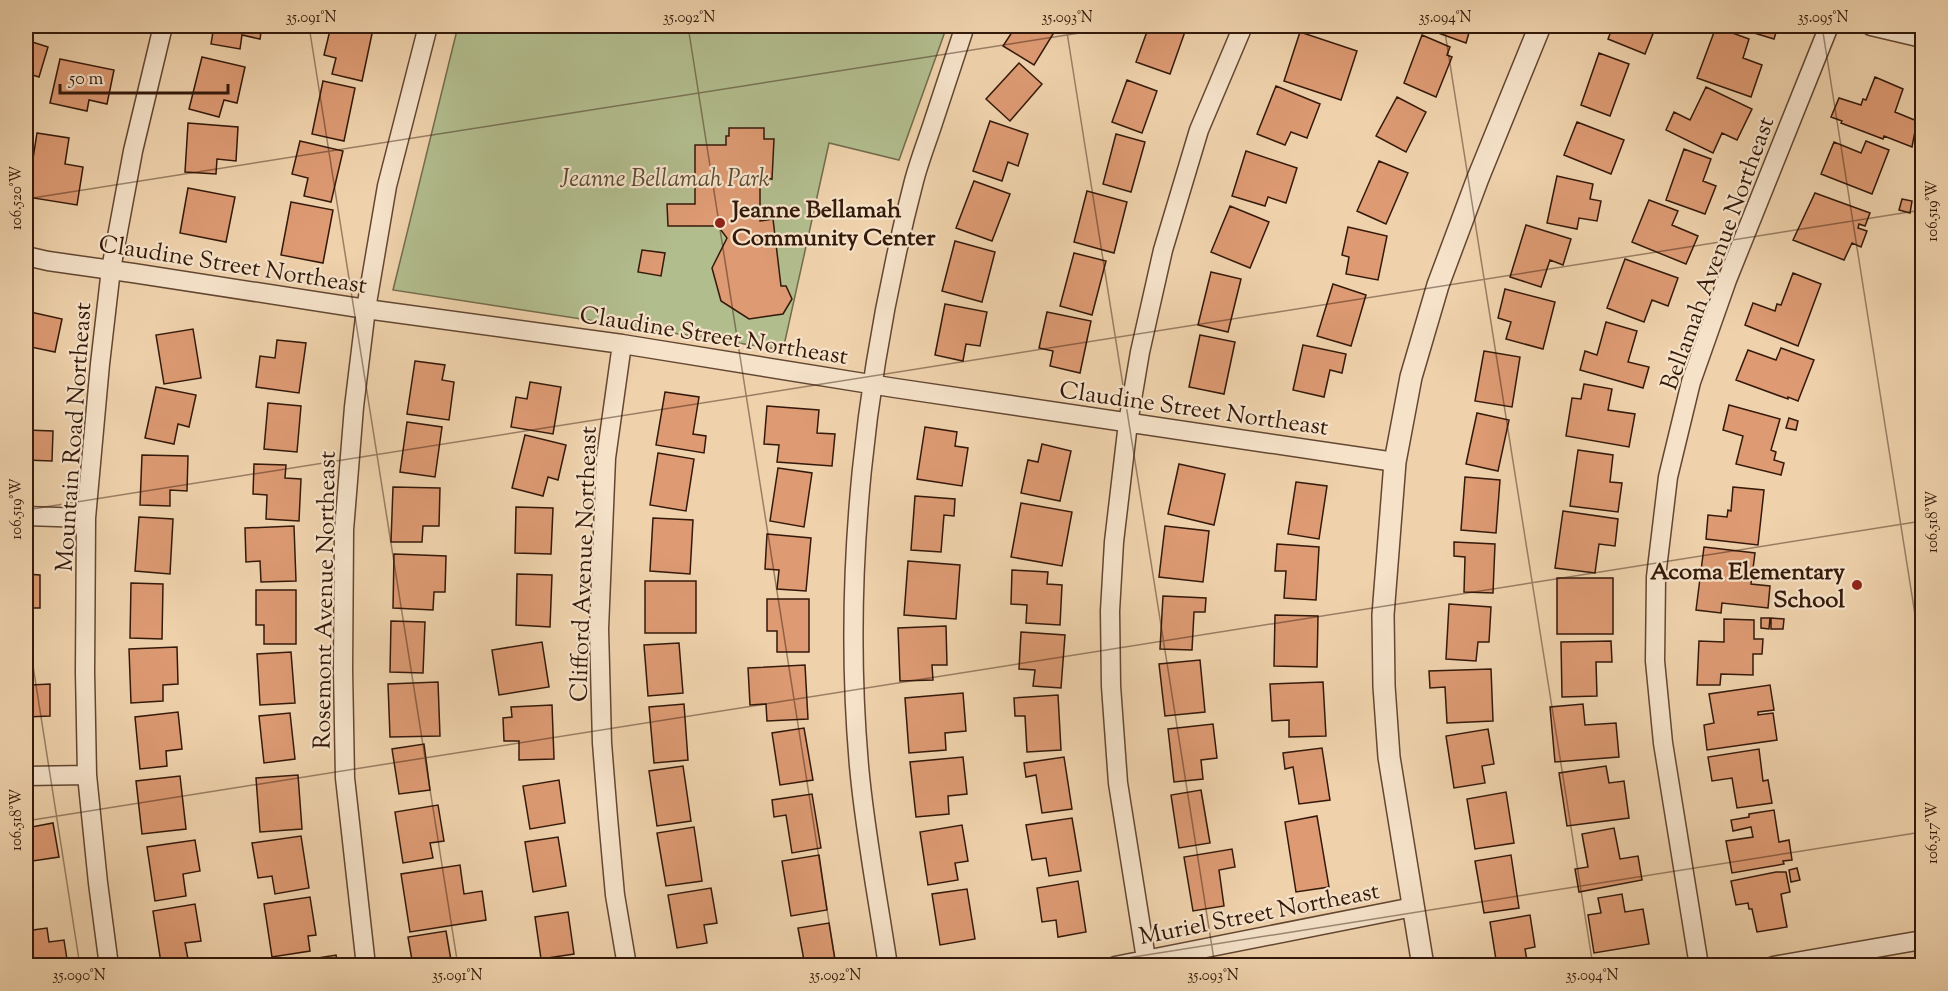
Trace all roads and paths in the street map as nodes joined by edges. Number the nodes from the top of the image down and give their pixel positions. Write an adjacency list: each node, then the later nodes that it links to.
1 (163, 26): 10 (street, Mountain Road Northeast)
2 (428, 26): 11 (street, Rosemont Avenue Northeast)
3 (965, 26): 13 (street)
4 (1243, 26): 14 (street)
5 (1539, 26): 15 (street)
6 (1829, 26): 29 (street, Bellamah Avenue Northeast)
7 (1871, 26): 8 (street)
8 (1923, 38)
9 (26, 256): 10 (street, Claudine Street Northeast)
10 (111, 270): 11 (street, Claudine Street Northeast); 17 (street, Mountain Road Northeast)
11 (366, 309): 12 (street, Claudine Street Northeast); 24 (street, Rosemont Avenue Northeast)
12 (621, 344): 13 (street, Claudine Street Northeast); 25 (street, Clifford Avenue Northeast)
13 (873, 384): 14 (street, Claudine Street Northeast); 26 (street)
14 (1128, 423): 15 (street, Claudine Street Northeast); 22 (street)
15 (1395, 462): 20 (street)
16 (26, 516): 17 (street)
17 (86, 518): 18 (street, Mountain Road Northeast)
18 (87, 775): 19 (street); 23 (street, Mountain Road Northeast)
19 (26, 776)
20 (1413, 907): 22 (street, Muriel Street Northeast); 28 (street)
21 (1923, 940): 30 (street)
22 (1146, 959): 27 (street, Muriel Street Northeast)
23 (109, 966)
24 (366, 966)
25 (627, 966)
26 (888, 966)
27 (1115, 966)
28 (1423, 966)
29 (1700, 966)
30 (1773, 966)

